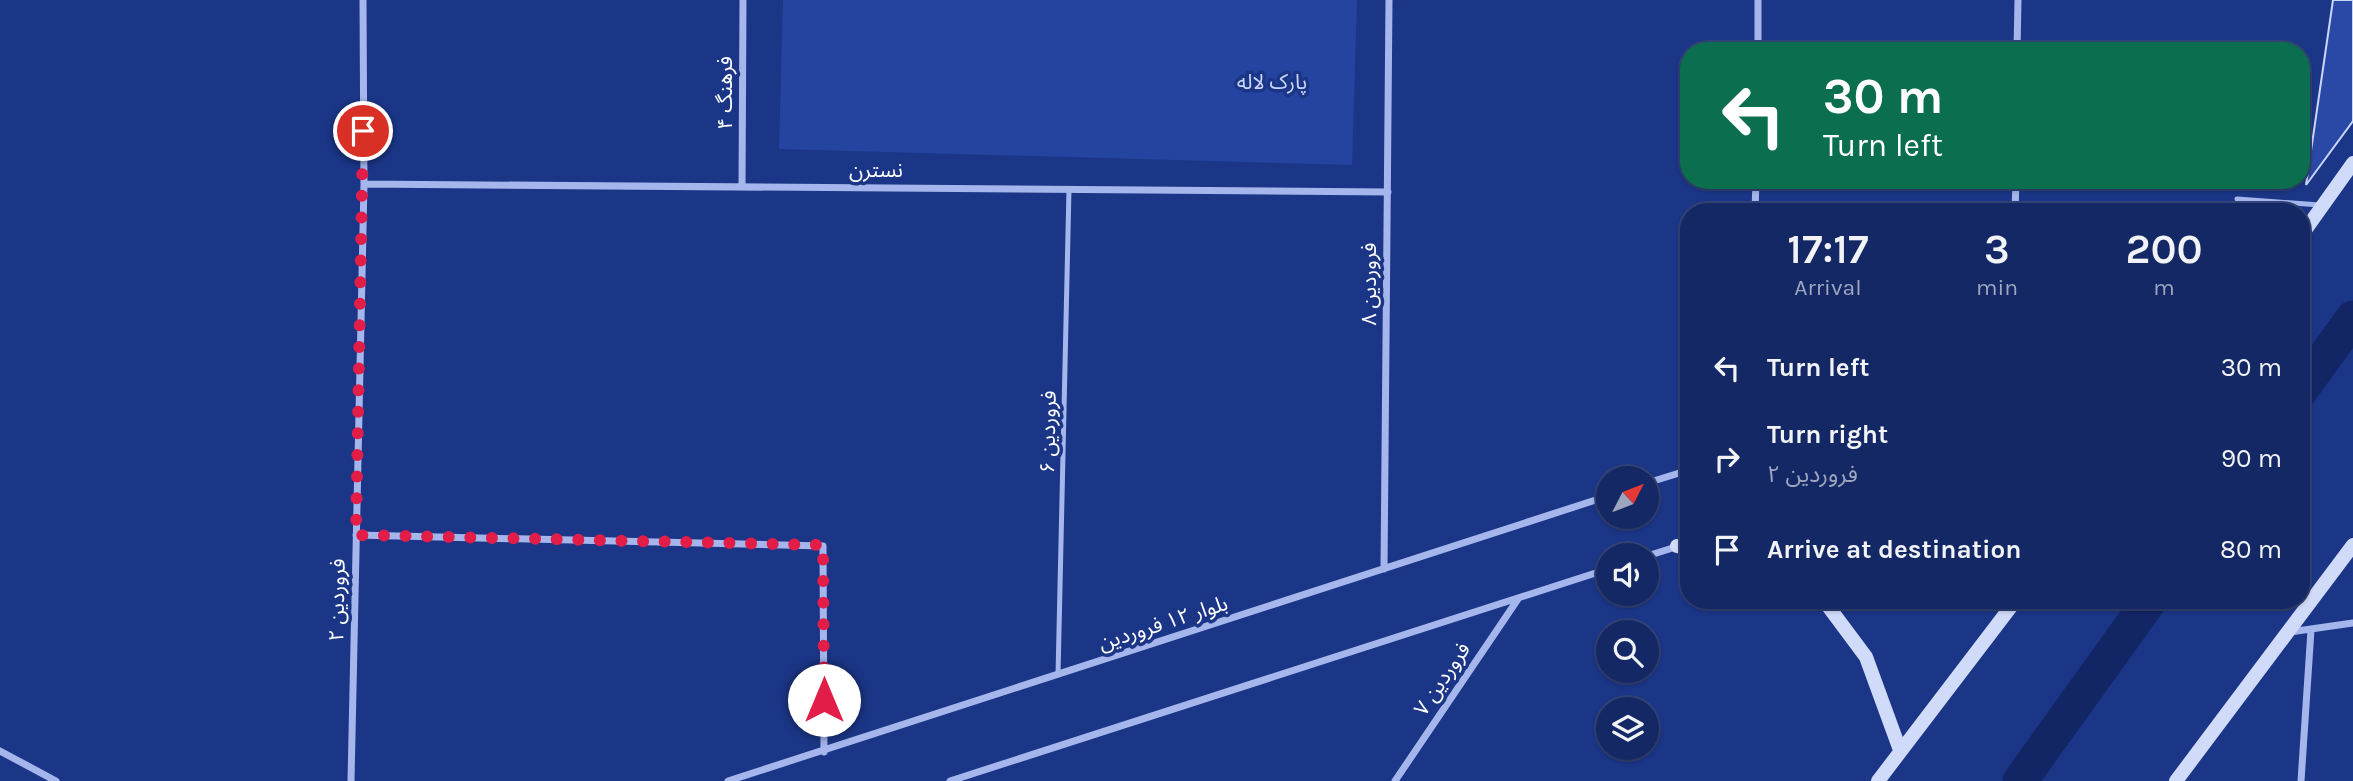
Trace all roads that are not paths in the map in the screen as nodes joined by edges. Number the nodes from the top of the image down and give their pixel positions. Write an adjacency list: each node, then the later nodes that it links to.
1 (363, 0): 9 (street, فروردین ۲)
2 (743, 0): 10 (street, ۴ فرهنگ)
3 (1389, 0): 12 (street, فروردین ۸)
4 (1758, 0): 6 (street)
5 (2018, 0): 7 (street)
6 (1758, 42)
7 (2017, 42)
8 (2353, 163): 16 (street)
9 (364, 184): 10 (street, نسترن); 21 (street, فروردین ۲)
10 (742, 187): 11 (street, نسترن)
11 (1069, 189): 12 (street, نسترن); 35 (lane, فروردین ۶)
12 (1388, 192): 25 (street, فروردین ۸)
13 (2237, 199): 14 (lane)
14 (2294, 203)
15 (2310, 204): 16 (lane)
16 (2323, 205): 17 (street)
17 (2310, 223)
18 (1680, 473): 19 (street)
19 (1659, 480)
20 (1596, 500): 25 (street, بلوار ۱۲ فروردین)
21 (356, 535): 38 (street); 40 (street, فروردین ۲)
22 (2353, 545): 28 (street)
23 (1680, 547): 24 (street)
24 (1659, 553)
25 (1384, 569): 35 (street, بلوار ۱۲ فروردین)
26 (1596, 573): 27 (street)
27 (1519, 598): 42 (street); 43 (street, فروردین ۷)
28 (2310, 604)
29 (1830, 609): 36 (street)
30 (2009, 609): 36 (street)
31 (2307, 609): 34 (street)
32 (2353, 623): 33 (street)
33 (2311, 629): 34 (street); 46 (street)
34 (2290, 632): 45 (street)
35 (1058, 676): 38 (street, بلوار ۱۲ فروردین)
36 (1900, 750): 44 (street)
37 (0, 751): 39 (street)
38 (824, 752): 41 (street, بلوار ۱۲ فروردین)
39 (56, 781)
40 (351, 781)
41 (729, 781)
42 (950, 781)
43 (1395, 781)
44 (1878, 781)
45 (2176, 781)
46 (2301, 781)

